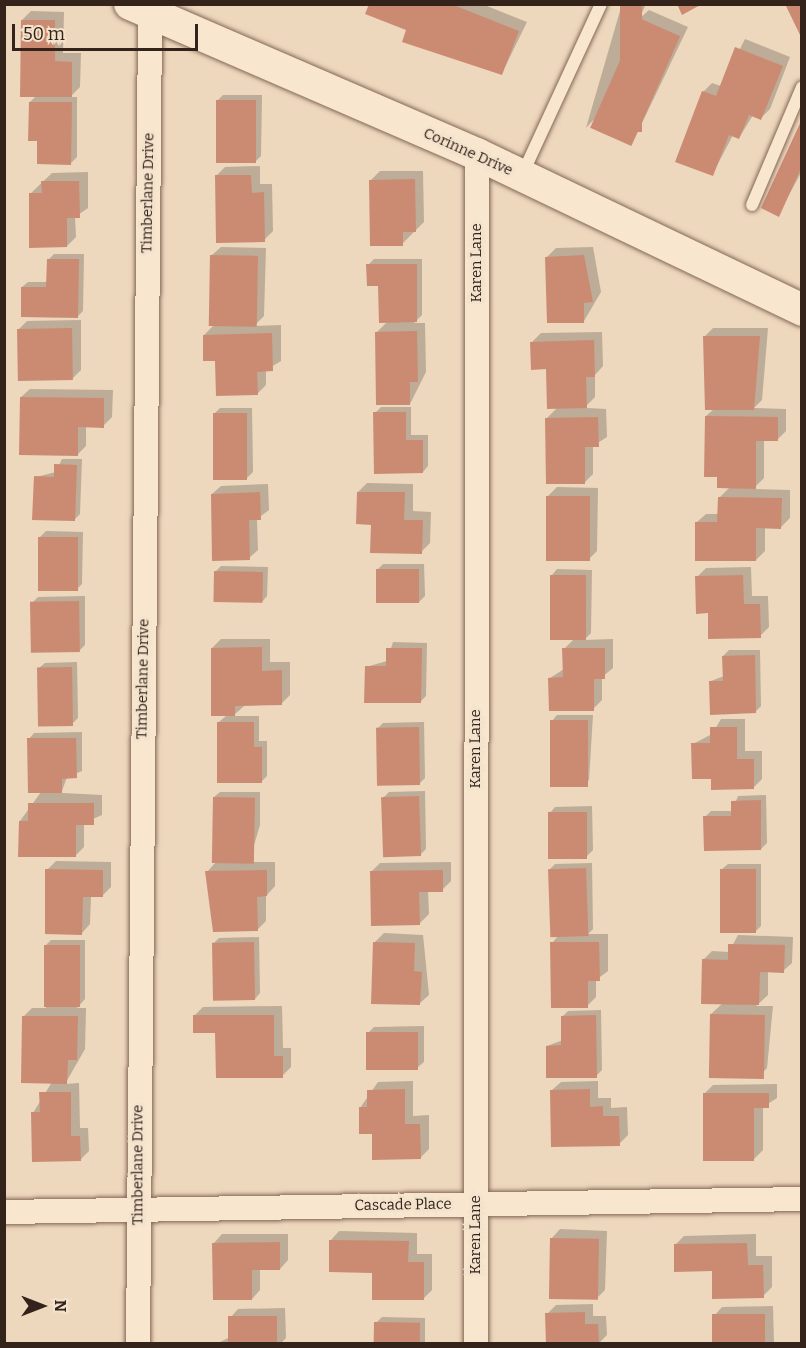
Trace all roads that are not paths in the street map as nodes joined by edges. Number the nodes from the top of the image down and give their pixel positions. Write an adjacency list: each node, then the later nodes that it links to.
1 (601, 4): 5 (lane)
2 (155, 11): 4 (street, Corinne Drive); 11 (street, Timberlane Drive)
3 (801, 87): 6 (lane)
4 (477, 154): 5 (street, Corinne Drive); 9 (street, Karen Lane)
5 (522, 176): 7 (street, Corinne Drive)
6 (752, 205)
7 (801, 310)
8 (801, 1199): 9 (street, Cascade Place)
9 (476, 1203): 11 (street, Cascade Place); 13 (street, Karen Lane)
10 (4, 1212): 11 (street, Cascade Place)
11 (138, 1212): 12 (street, Timberlane Drive)
12 (138, 1344)
13 (476, 1344)

